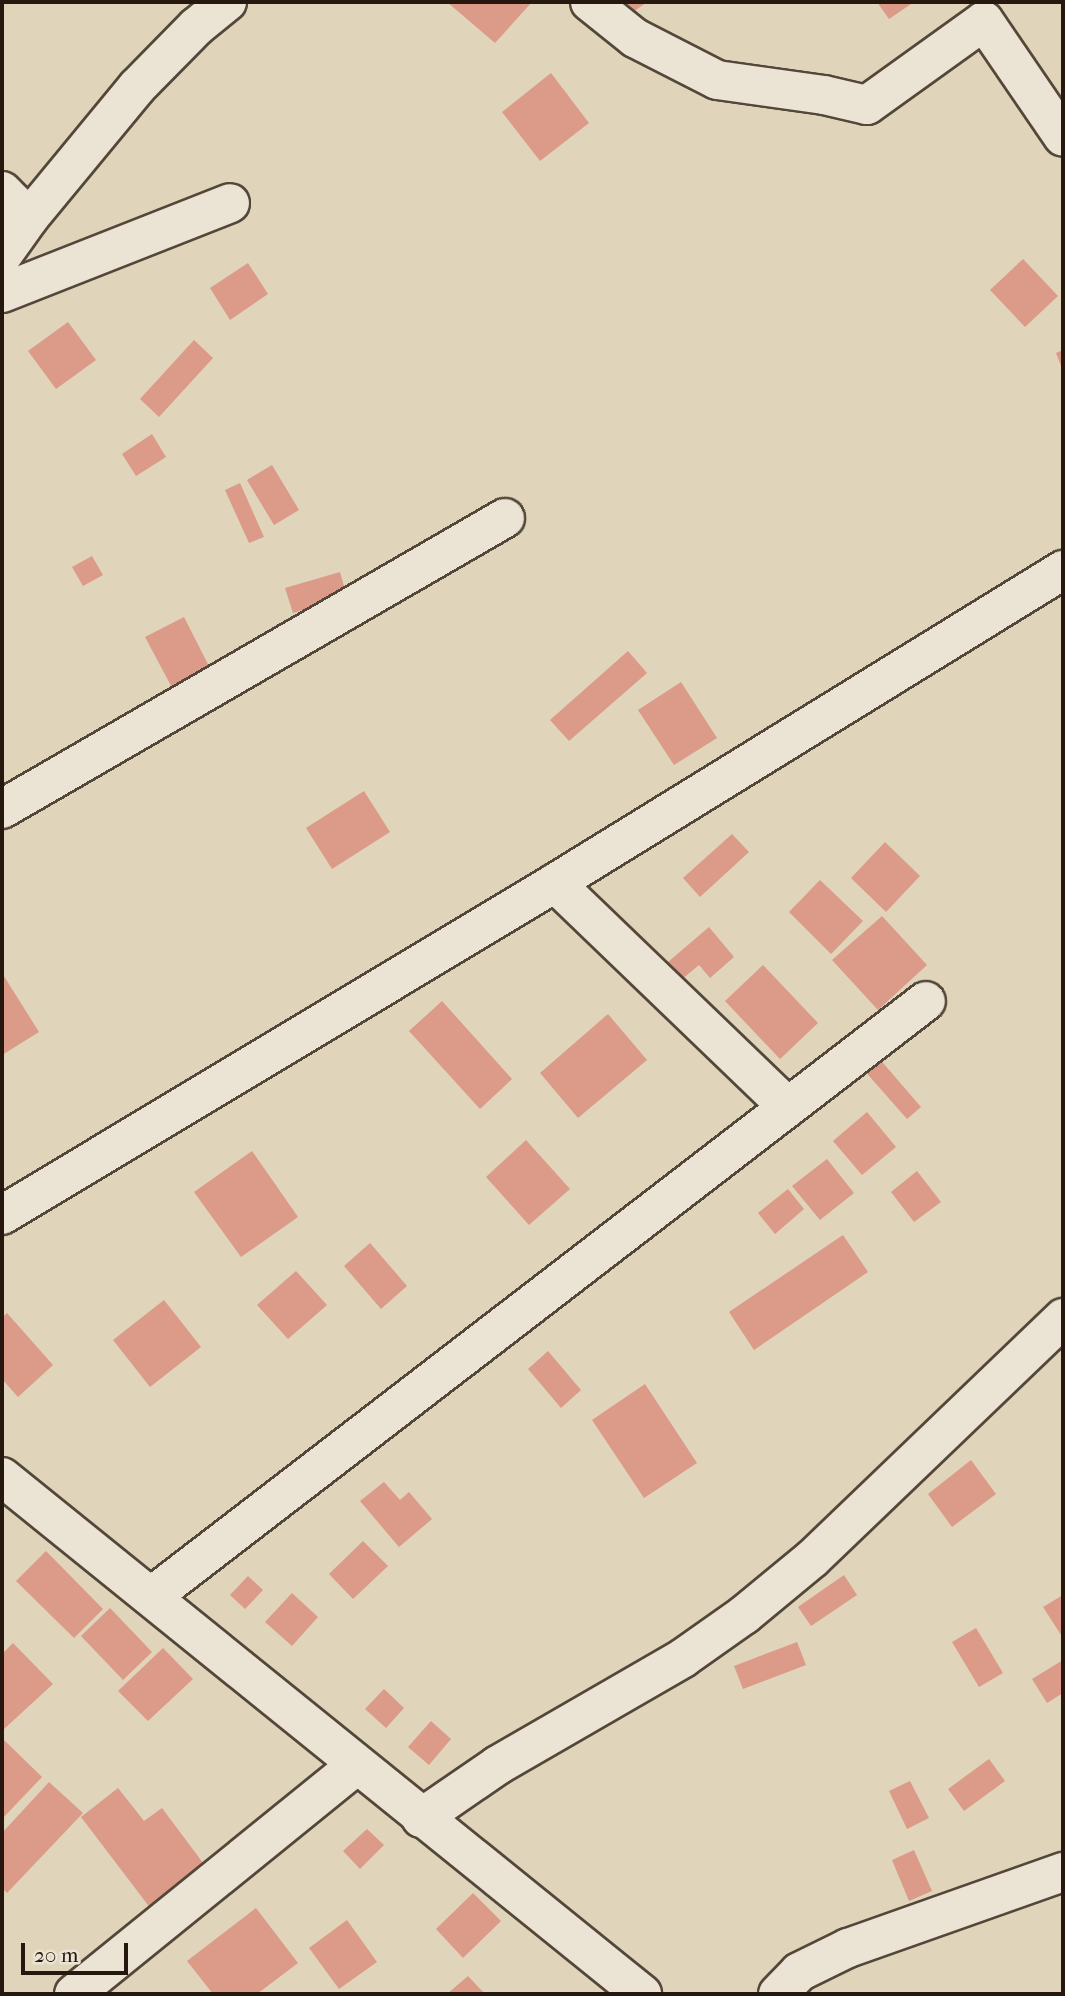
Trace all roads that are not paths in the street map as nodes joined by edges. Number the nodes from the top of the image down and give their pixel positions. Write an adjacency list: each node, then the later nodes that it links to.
1 (227, 2): 3 (street)
2 (590, 2): 4 (street)
3 (187, 14): 7 (street)
4 (1063, 137)
5 (2, 191): 7 (street)
6 (230, 203): 9 (street)
7 (29, 218): 8 (street)
8 (2, 256)
9 (2, 293)
10 (505, 518): 12 (street)
11 (1063, 570): 13 (street)
12 (2, 809)
13 (555, 883): 15 (street); 16 (street)
14 (926, 1001): 15 (street)
15 (788, 1107): 19 (street)
16 (2, 1215)
17 (1063, 1318): 21 (street)
18 (2, 1477): 19 (street)
19 (152, 1597): 20 (street)
20 (356, 1766): 21 (street); 23 (street)
21 (421, 1818): 24 (street)
22 (1063, 1872): 25 (street)
23 (74, 1994)
24 (642, 1994)
25 (778, 1994)

